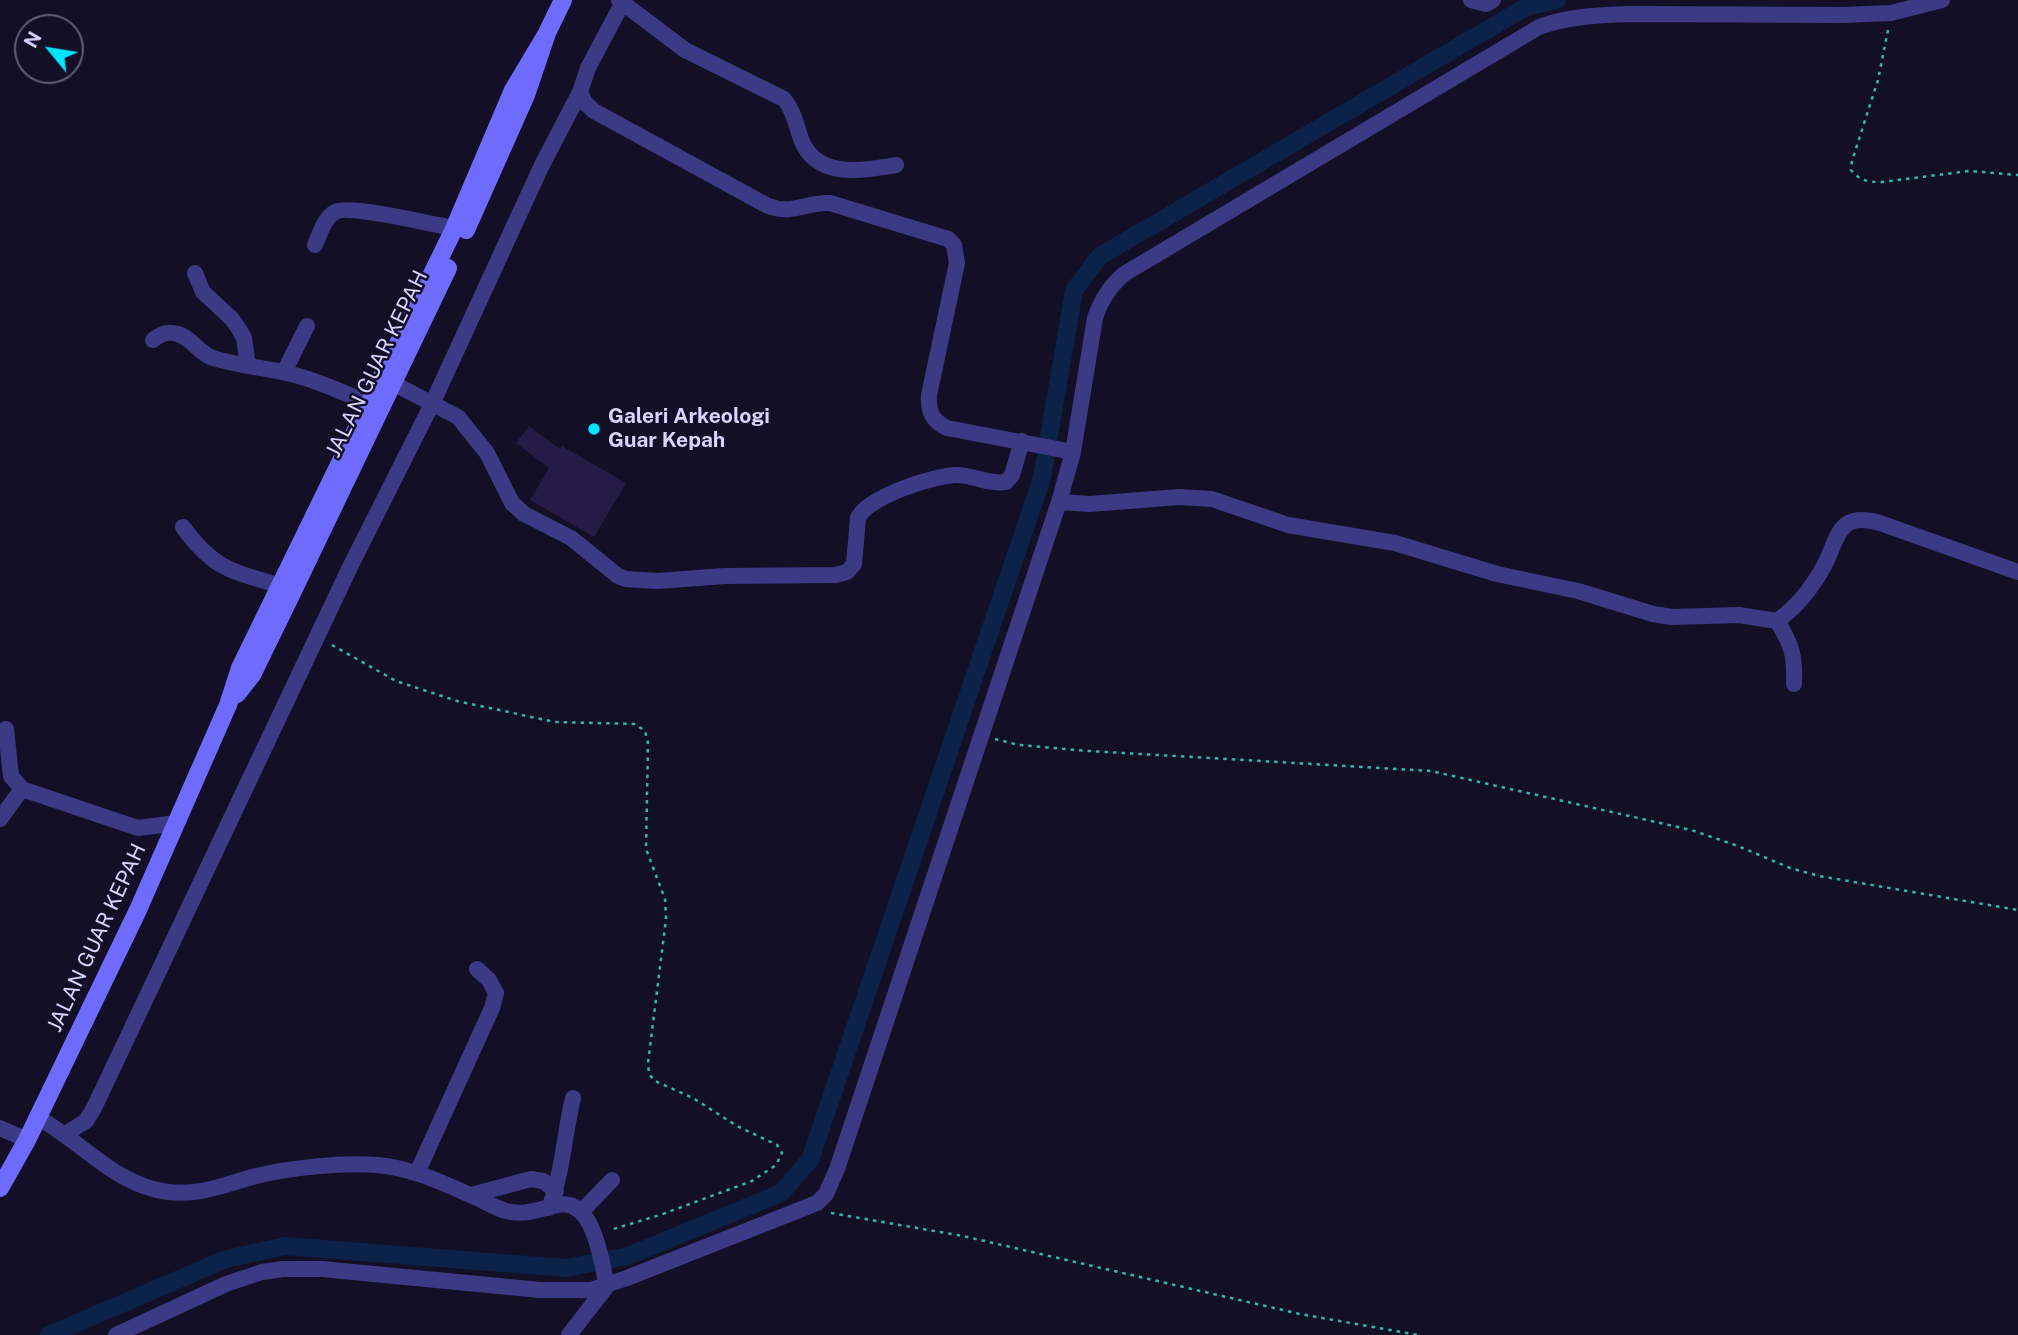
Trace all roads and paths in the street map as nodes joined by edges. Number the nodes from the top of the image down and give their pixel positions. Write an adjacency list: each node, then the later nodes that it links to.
1 (563, 0): 8 (main road, JALAN GUAR KEPAH)
2 (1471, 0): 3 (street)
3 (1493, 0)
4 (1942, 0): 7 (street)
5 (621, 1): 9 (street); 10 (street)
6 (1777, 5): 7 (street); 23 (street)
7 (1891, 13): 11 (path)
8 (547, 33): 12 (main road, JALAN GUAR KEPAH); 19 (main road, JALAN GUAR KEPAH)
9 (580, 92): 20 (street); 22 (street)
10 (896, 165)
11 (2018, 176)
12 (453, 231): 13 (street); 19 (main road, JALAN GUAR KEPAH)
13 (316, 245)
14 (195, 274): 17 (street)
15 (307, 326): 18 (street)
16 (153, 340): 17 (street)
17 (248, 366): 18 (street)
18 (284, 372): 21 (street)
19 (392, 382): 20 (street); 21 (main road, JALAN GUAR KEPAH); 31 (main road, JALAN GUAR KEPAH)
20 (429, 400): 22 (street); 29 (street)
21 (368, 404): 27 (main road, JALAN GUAR KEPAH)
22 (1027, 442): 23 (street)
23 (1067, 451): 24 (street)
24 (1059, 502): 28 (street); 33 (street)
25 (183, 527): 27 (street)
26 (2018, 572): 28 (street)
27 (281, 586): 31 (main road, JALAN GUAR KEPAH)
28 (1777, 621): 30 (street)
29 (317, 636): 42 (street); 52 (path)
30 (1794, 684)
31 (228, 705): 36 (main road, JALAN GUAR KEPAH)
32 (6, 729): 34 (street)
33 (983, 734): 37 (path); 49 (street)
34 (22, 789): 35 (street); 36 (street)
35 (0, 819)
36 (176, 823): 40 (main road, JALAN GUAR KEPAH)
37 (2018, 910)
38 (477, 969): 44 (street)
39 (573, 1098): 47 (street)
40 (37, 1117): 42 (street); 43 (main road, JALAN GUAR KEPAH)
41 (0, 1128): 43 (street)
42 (65, 1134): 44 (street)
43 (27, 1140): 46 (main road, JALAN GUAR KEPAH)
44 (417, 1173): 48 (street)
45 (612, 1180): 51 (street)
46 (0, 1188)
47 (556, 1191): 48 (street); 50 (street)
48 (471, 1195): 50 (street)
49 (817, 1203): 53 (street); 56 (path)
50 (549, 1208): 51 (street)
51 (582, 1211): 52 (street)
52 (594, 1237): 53 (street)
53 (607, 1286): 54 (street); 55 (street)
54 (116, 1335)
55 (569, 1335)
56 (1418, 1335)

